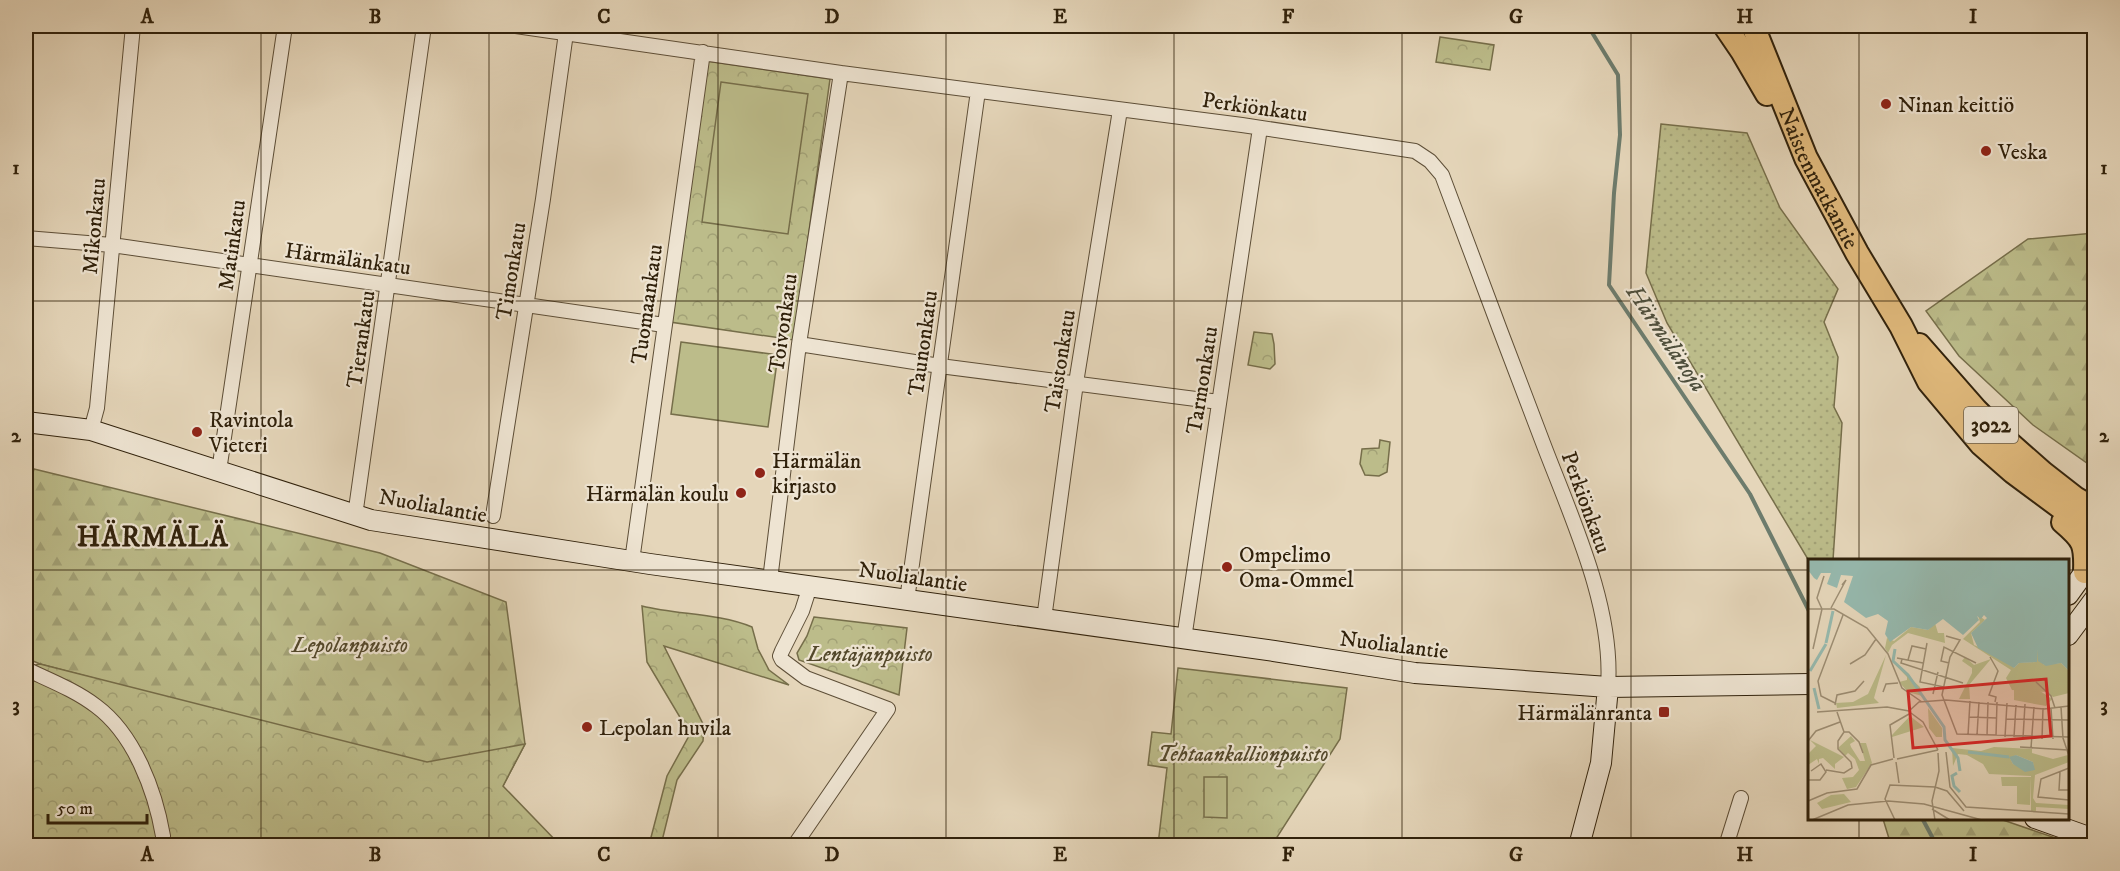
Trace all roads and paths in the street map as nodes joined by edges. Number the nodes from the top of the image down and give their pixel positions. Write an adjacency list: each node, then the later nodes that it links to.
1 (133, 26): 15 (street, Mikonkatu)
2 (285, 26): 16 (street, Matinkatu)
3 (424, 26): 17 (street, Tierankatu)
4 (516, 26): 7 (street, Perkiönkatu)
5 (1725, 26): 13 (main road)
6 (1753, 26): 13 (main road, Naistenmatkantie / 3022)
7 (566, 33): 8 (street, Perkiönkatu); 18 (street, Timonkatu)
8 (703, 52): 9 (street, Perkiönkatu); 19 (street, Tuomaankatu)
9 (841, 73): 10 (street, Perkiönkatu); 21 (street, Toivonkatu)
10 (978, 91): 11 (street, Perkiönkatu); 22 (street, Taunonkatu)
11 (1120, 110): 12 (street, Perkiönkatu); 23 (street, Taistonkatu)
12 (1260, 128): 24 (street, Tarmonkatu); 45 (street, Perkiönkatu)
13 (1797, 136): 20 (main road, Naistenmatkantie / 3022)
14 (26, 238): 15 (street, Härmälänkatu)
15 (112, 245): 16 (street, Härmälänkatu); 26 (street, Mikonkatu)
16 (249, 265): 17 (street, Härmälänkatu); 27 (street, Matinkatu)
17 (389, 284): 18 (street, Härmälänkatu); 30 (street, Tierankatu)
18 (526, 305): 19 (street, Härmälänkatu); 31 (street, Timonkatu)
19 (664, 325): 33 (street, Tuomaankatu)
20 (1900, 326): 28 (main road, Naistenmatkantie / 3022); 29 (main road, Naistenmatkantie / 3022)
21 (799, 344): 22 (street); 35 (street, Toivonkatu)
22 (940, 366): 23 (street); 38 (street, Taunonkatu)
23 (1076, 383): 24 (street); 40 (street, Taistonkatu)
24 (1219, 402): 42 (street, Tarmonkatu)
25 (26, 422): 26 (street, Nuolialantie)
26 (91, 430): 27 (street, Nuolialantie)
27 (219, 471): 30 (street, Nuolialantie)
28 (2041, 493): 32 (main road, Naistenmatkantie / 3022); 34 (main road)
29 (2093, 507)
30 (355, 516): 33 (street, Nuolialantie)
31 (493, 516)
32 (2094, 532)
33 (632, 561): 35 (street, Nuolialantie)
34 (2090, 565): 37 (street)
35 (770, 580): 36 (street, Nuolialantie)
36 (810, 586): 38 (street, Nuolialantie); 50 (street)
37 (2069, 592)
38 (907, 600): 40 (street, Nuolialantie)
39 (2094, 600): 41 (street)
40 (1044, 619): 42 (street, Nuolialantie)
41 (2069, 632)
42 (1184, 639): 45 (street, Nuolialantie)
43 (26, 669): 48 (street)
44 (1803, 684): 45 (street, Nuolialantie)
45 (1608, 687): 51 (street)
46 (1741, 798): 52 (street)
47 (2038, 820): 49 (street)
48 (163, 836)
49 (2094, 839)
50 (794, 846)
51 (1579, 846)
52 (1726, 846)

